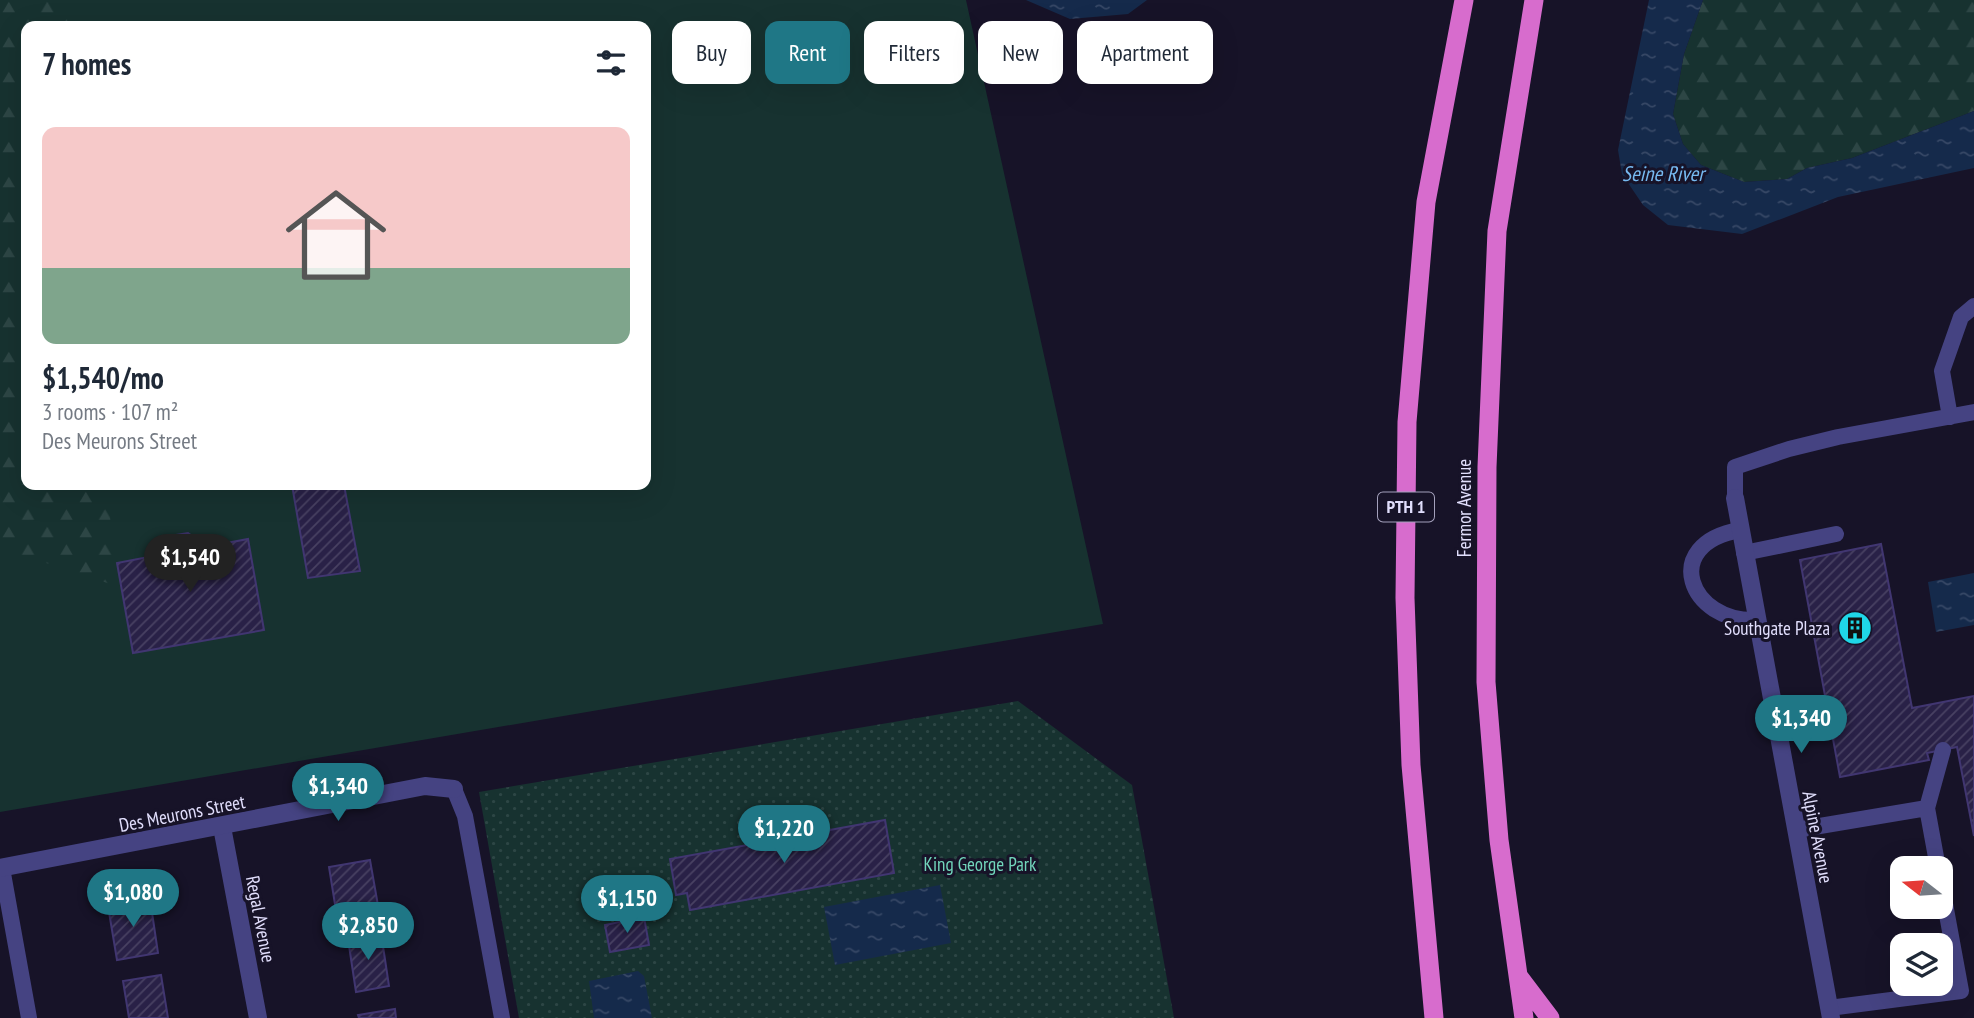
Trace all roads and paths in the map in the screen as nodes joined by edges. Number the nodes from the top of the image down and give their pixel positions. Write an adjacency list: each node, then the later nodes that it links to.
1 (1464, 0): 25 (highway, PTH 1)
2 (1534, 0): 19 (highway, Fermor Avenue)
3 (1974, 306): 5 (lane)
4 (1974, 412): 5 (lane)
5 (1950, 417): 6 (lane)
6 (1735, 498): 7 (street, Alpine Avenue)
7 (1740, 530): 9 (street, Alpine Avenue); 10 (lane)
8 (1836, 534): 9 (lane)
9 (1744, 553): 10 (street, Alpine Avenue)
10 (1756, 620): 15 (street, Alpine Avenue)
11 (1943, 750): 13 (lane)
12 (454, 789): 14 (street, Des Meurons Street); 24 (lane)
13 (1927, 807): 15 (lane); 16 (lane)
14 (222, 827): 17 (street, Des Meurons Street); 23 (street, Regal Avenue)
15 (1796, 830): 21 (street, Alpine Avenue)
16 (1936, 856)
17 (1, 868): 22 (lane)
18 (1950, 919): 20 (lane)
19 (1516, 973): 26 (highway, Fermor Avenue); 27 (highway)
20 (1967, 990): 21 (lane)
21 (1830, 1013)
22 (29, 1018)
23 (258, 1018)
24 (502, 1018)
25 (1434, 1018)
26 (1524, 1018)
27 (1550, 1018)

